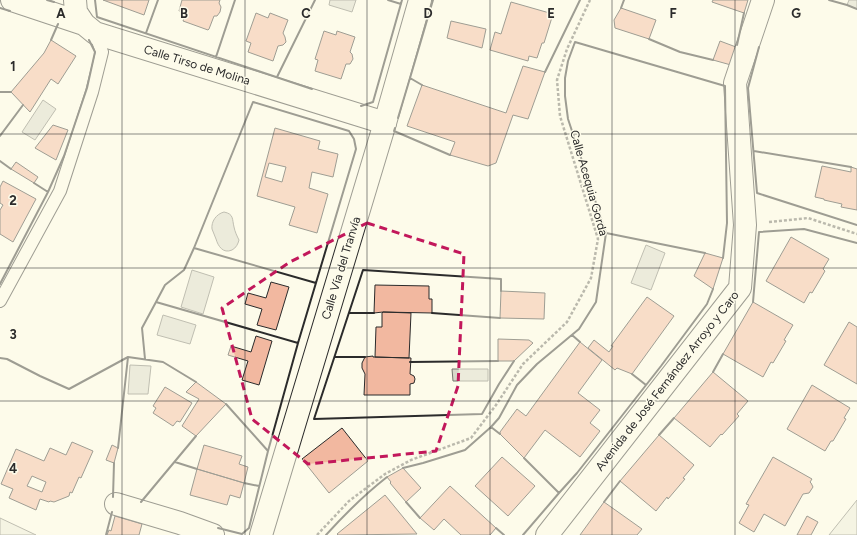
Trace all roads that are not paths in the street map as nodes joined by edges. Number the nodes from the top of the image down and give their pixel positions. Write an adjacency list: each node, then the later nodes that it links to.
1 (12, 0): 5 (street, Calle Tirso de Molina)
2 (75, 0): 5 (street)
3 (420, 0): 6 (street, Calle Vía del Tranvía)
4 (763, 0): 11 (street, Avenida de José Fernández Arroyo y Caro)
5 (89, 29): 6 (street, Calle Tirso de Molina); 7 (lane)
6 (385, 123): 10 (street, Calle Vía del Tranvía)
7 (0, 301)
8 (116, 504): 9 (street)
9 (213, 535)
10 (261, 535)
11 (547, 535)

